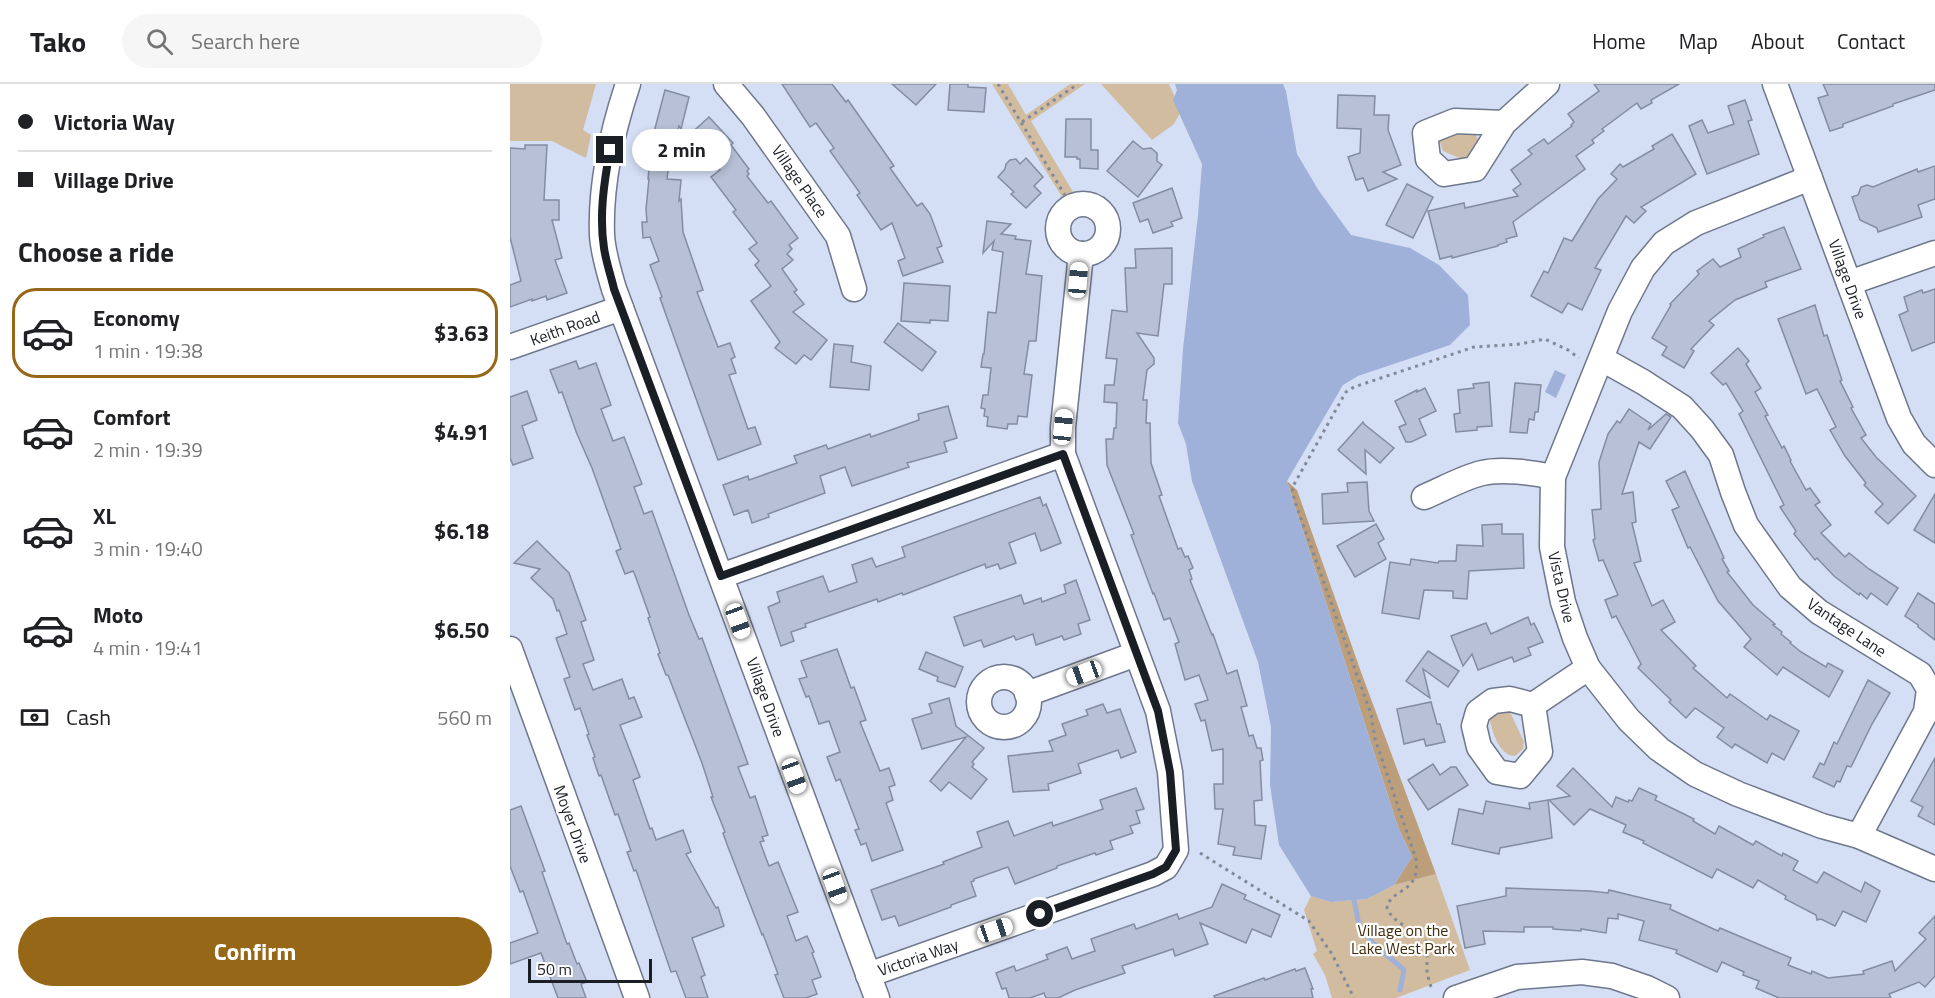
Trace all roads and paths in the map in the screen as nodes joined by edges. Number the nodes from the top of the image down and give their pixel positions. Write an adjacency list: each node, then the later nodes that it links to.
1 (628, 84): 15 (street, Village Drive)
2 (726, 84): 14 (street, Village Place)
3 (998, 84): 7 (path)
4 (1078, 84): 7 (path)
5 (1547, 84): 8 (street)
6 (1774, 84): 9 (street, Village Drive)
7 (1022, 122): 10 (path)
8 (1504, 123)
9 (1810, 178): 13 (street, Village Drive); 17 (street, Vista Drive)
10 (1066, 197)
11 (1935, 253): 13 (street)
12 (1081, 254): 18 (street)
13 (1849, 283): 19 (street, Village Drive)
14 (854, 289)
15 (621, 308): 16 (street, Keith Road); 22 (street, Village Drive)
16 (510, 347)
17 (1592, 360): 20 (street, Vista Drive); 28 (street, Vantage Lane); 32 (path)
18 (1063, 454): 22 (street); 24 (street, Victoria Way)
19 (1935, 465)
20 (1553, 477): 21 (street); 25 (street, Vista Drive)
21 (1424, 497)
22 (721, 576): 31 (street, Village Drive)
23 (510, 649): 33 (street, Moyer Drive)
24 (1136, 654): 26 (street); 31 (street, Victoria Way)
25 (1588, 668): 27 (street); 28 (street, Vista Drive)
26 (1028, 694)
27 (1533, 705)
28 (1859, 836): 30 (street, Vista Drive)
29 (1200, 853): 35 (path)
30 (1935, 869)
31 (867, 975): 34 (street, Village Drive)
32 (1431, 987)
33 (637, 998)
34 (877, 998)
35 (1354, 998)
36 (1456, 998): 37 (street)
37 (1667, 998)

